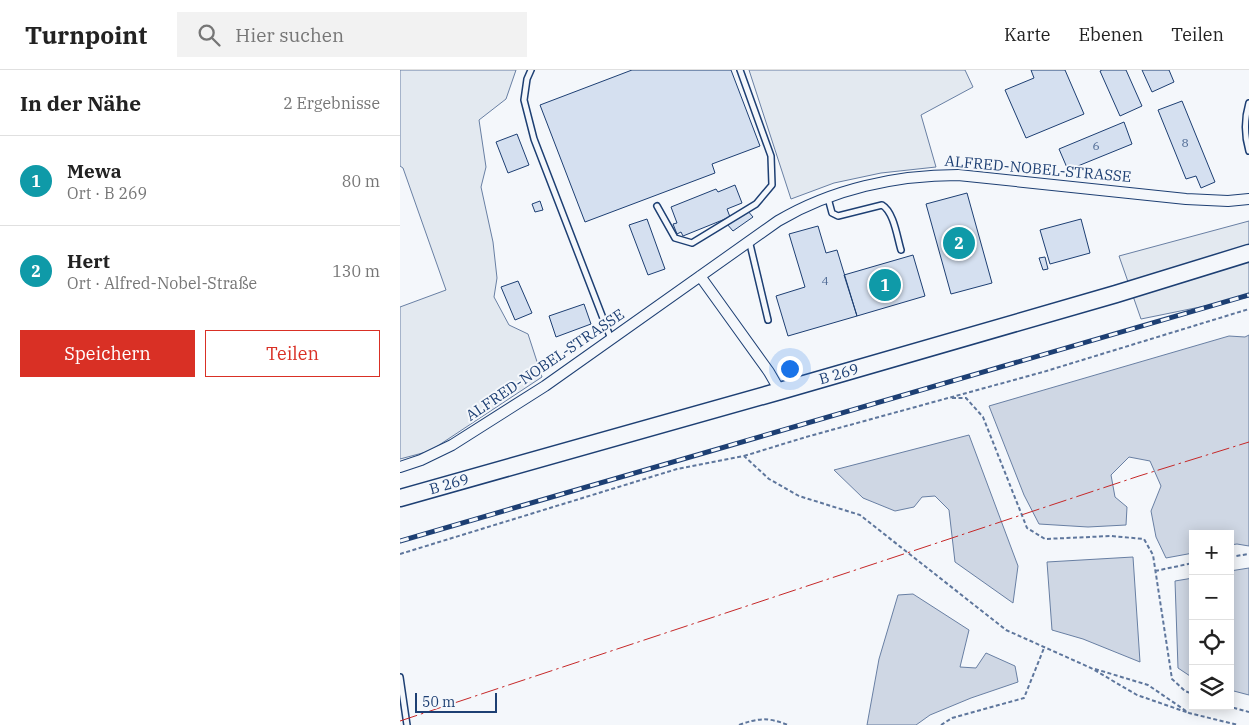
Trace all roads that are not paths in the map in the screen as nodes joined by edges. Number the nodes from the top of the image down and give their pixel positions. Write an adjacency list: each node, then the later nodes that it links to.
1 (531, 70): 13 (lane)
2 (740, 70): 7 (lane)
3 (1249, 103): 4 (lane)
4 (1249, 151)
5 (828, 197): 6 (street, ALFRED-NOBEL-STRASSE); 8 (street, ALFRED-NOBEL-STRASSE); 9 (lane)
6 (1249, 199)
7 (657, 206)
8 (749, 240): 11 (street, ALFRED-NOBEL-STRASSE); 12 (lane)
9 (901, 250)
10 (1249, 254): 14 (main road, B 269 / B 269)
11 (700, 276): 13 (street, ALFRED-NOBEL-STRASSE); 14 (street)
12 (768, 320)
13 (611, 339): 15 (street, ALFRED-NOBEL-STRASSE)
14 (780, 391): 16 (main road, B 269 / B 269)
15 (400, 466)
16 (400, 498)
17 (400, 677): 18 (lane)
18 (407, 725)

